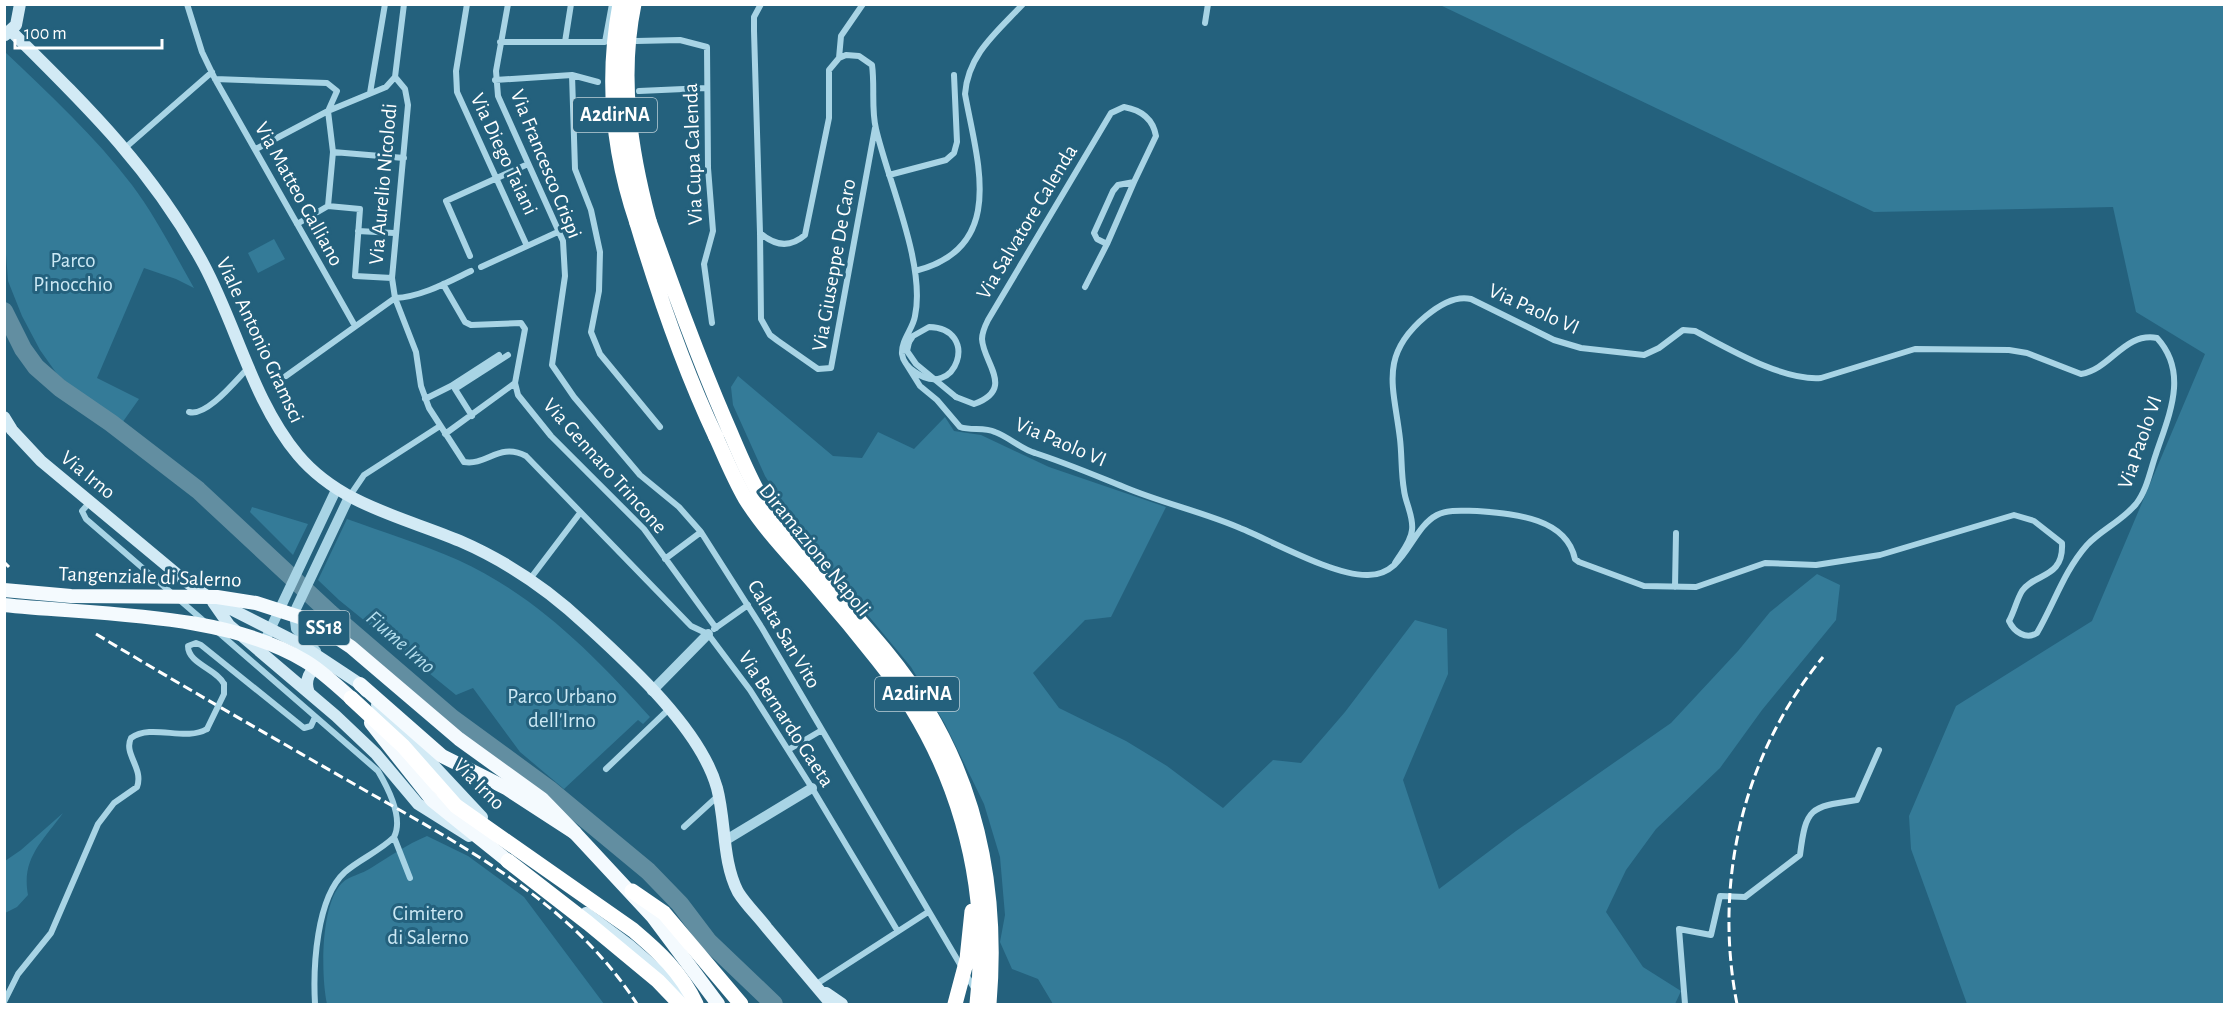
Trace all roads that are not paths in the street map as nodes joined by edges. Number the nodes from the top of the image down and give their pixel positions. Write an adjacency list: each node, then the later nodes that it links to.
1 (20, 4): 16 (main road)
2 (187, 4): 21 (street, Via Matteo Galliano)
3 (385, 4): 29 (street)
4 (404, 4): 24 (street)
5 (467, 4): 38 (street, Via Diego Taiani)
6 (508, 4): 17 (street, Via Francesco Crispi)
7 (571, 4): 18 (street)
8 (612, 4): 18 (street)
9 (620, 4): 41 (highway, Diramazione Napoli / A2dirNA, bridge)
10 (634, 4): 41 (highway, Diramazione Napoli / A2dirNA, bridge)
11 (761, 4): 43 (street)
12 (862, 4): 20 (street)
13 (1023, 4): 52 (street)
14 (1208, 4): 15 (street)
15 (1205, 23)
16 (8, 34): 32 (main road, Viale Antonio Gramsci)
17 (500, 42): 18 (street); 25 (street, Via Francesco Crispi)
18 (565, 42)
19 (636, 42): 27 (street, Via Cupa Calenda)
20 (839, 58): 31 (street); 43 (street)
21 (213, 75): 30 (street); 32 (street); 33 (street, Via Matteo Galliano)
22 (572, 75): 25 (street); 26 (street); 71 (street)
23 (954, 75): 37 (street)
24 (395, 77): 29 (street); 35 (street, Via Aurelio Nicolodi)
25 (495, 80): 36 (street, Via Francesco Crispi)
26 (598, 82)
27 (706, 88): 28 (street); 58 (street, Via Cupa Calenda)
28 (639, 91)
29 (370, 93): 30 (street)
30 (328, 111): 33 (street); 34 (street)
31 (875, 127): 37 (street); 43 (street, Via Giuseppe De Caro)
32 (125, 148): 63 (main road, Viale Antonio Gramsci)
33 (256, 149): 42 (street, Via Matteo Galliano)
34 (333, 152): 35 (street); 40 (street)
35 (404, 158): 46 (street, Via Aurelio Nicolodi)
36 (528, 164): 38 (street); 45 (street, Via Francesco Crispi)
37 (890, 175): 52 (street)
38 (497, 178): 48 (street, Via Diego Taiani); 49 (street)
39 (1134, 182): 47 (street, Via Salvatore Calenda); 47 (street); 62 (street, Via Salvatore Calenda, bridge)
40 (328, 206): 42 (street); 44 (street)
41 (643, 222): 72 (highway, Diramazione Napoli / A2dirNA)
42 (297, 224): 59 (street, Via Matteo Galliano)
43 (760, 226)
44 (358, 231): 46 (street); 53 (street)
45 (560, 231): 48 (street); 57 (street, Via Francesco Crispi)
46 (394, 233): 53 (street, Via Aurelio Nicolodi)
47 (1107, 244): 55 (street, Via Salvatore Calenda)
48 (527, 246): 50 (street)
49 (470, 256)
50 (481, 267)
51 (471, 271): 54 (street)
52 (915, 272): 62 (street)
53 (392, 279): 56 (street, Via Aurelio Nicolodi)
54 (443, 284): 56 (street); 65 (street)
55 (1085, 287)
56 (395, 298): 59 (street); 66 (street, Via Aurelio Nicolodi)
57 (562, 301): 78 (street, Calata San Vito)
58 (712, 323)
59 (355, 326): 64 (street)
60 (499, 355): 66 (street)
61 (508, 355): 68 (street)
62 (905, 362): 81 (street, Via Paolo VI)
63 (249, 367): 67 (street); 74 (main road, Viale Antonio Gramsci)
64 (286, 376)
65 (515, 383): 68 (street); 80 (street, Via Gennaro Trincone)
66 (425, 399): 70 (street, Via Aurelio Nicolodi)
67 (189, 412)
68 (472, 416): 73 (street)
69 (4, 417): 76 (main road, Via Irno)
70 (440, 426): 73 (street, Via Aurelio Nicolodi); 75 (street)
71 (660, 427)
72 (722, 433): 112 (highway, Diramazione Napoli / A2dirNA, bridge); 128 (highway, Diramazione Napoli / A2dirNA)
73 (445, 434): 77 (street, Via Bernardo Gaeta)
74 (336, 490): 75 (main road, Viale Antonio Gramsci); 88 (street)
75 (348, 497): 82 (main road, Viale Antonio Gramsci); 93 (street)
76 (91, 501): 85 (main road, Via Irno); 99 (street)
77 (580, 513): 82 (street); 91 (street, Via Bernardo Gaeta)
78 (701, 532): 80 (street); 86 (street, Calata San Vito)
79 (1676, 533): 83 (street)
80 (665, 559): 91 (street, Via Gennaro Trincone)
81 (1395, 563): 83 (street, Via Paolo VI); 83 (street, Via Paolo VI)
82 (529, 580): 95 (main road, Viale Antonio Gramsci)
83 (1675, 587)
84 (4, 590): 107 (highway, Tangenziale di Salerno / SS18, bridge)
85 (211, 599): 89 (main road, Via Irno); 92 (main road, Via Irno)
86 (748, 605): 91 (street); 100 (street, Calata San Vito)
87 (4, 606): 97 (highway, Tangenziale di Salerno / SS18, bridge)
88 (278, 614): 89 (street); 90 (street)
89 (253, 622): 90 (main road, Via Irno)
90 (270, 629): 92 (street); 93 (main road, Via Irno)
91 (712, 631): 95 (street); 101 (street, Via Bernardo Gaeta)
92 (271, 661): 96 (main road, Via Irno)
93 (332, 666): 94 (main road, Via Irno); 96 (main road)
94 (360, 684): 107 (highway, bridge); 118 (main road, Via Irno)
95 (652, 691): 98 (main road, Viale Antonio Gramsci)
96 (309, 693): 110 (main road, Via Irno)
97 (351, 699): 110 (highway, Tangenziale di Salerno, bridge); 121 (highway, SS18, bridge)
98 (669, 709): 103 (street); 105 (main road, Viale Antonio Gramsci)
99 (315, 717): 108 (street); 117 (street, bridge)
100 (822, 730): 101 (street); 114 (street, Calata San Vito)
101 (788, 750): 104 (street, Via Bernardo Gaeta)
102 (1879, 750): 129 (street)
103 (606, 769)
104 (812, 788): 109 (street); 115 (street, Via Bernardo Gaeta)
105 (719, 795): 106 (street); 109 (main road, Viale Antonio Gramsci)
106 (684, 827)
107 (575, 833): 113 (highway)
108 (394, 837): 111 (street); 119 (street)
109 (726, 840): 116 (main road, Viale Antonio Gramsci)
110 (508, 861): 120 (highway); 121 (main road, Via Irno)
111 (410, 878)
112 (975, 878): 125 (highway, bridge); 126 (highway, Diramazione Napoli / A2dirNA, bridge)
113 (629, 889): 118 (highway); 122 (highway)
114 (927, 912): 115 (street); 127 (street, Calata San Vito)
115 (897, 930): 116 (street)
116 (815, 985): 123 (main road, Viale Antonio Gramsci); 124 (main road, Viale Antonio Gramsci)
117 (4, 1002)
118 (718, 1004)
119 (315, 1005)
120 (680, 1005)
121 (697, 1005)
122 (741, 1005)
123 (831, 1005)
124 (842, 1005)
125 (955, 1005)
126 (977, 1005)
127 (984, 1005)
128 (990, 1005)
129 (1684, 1005)

